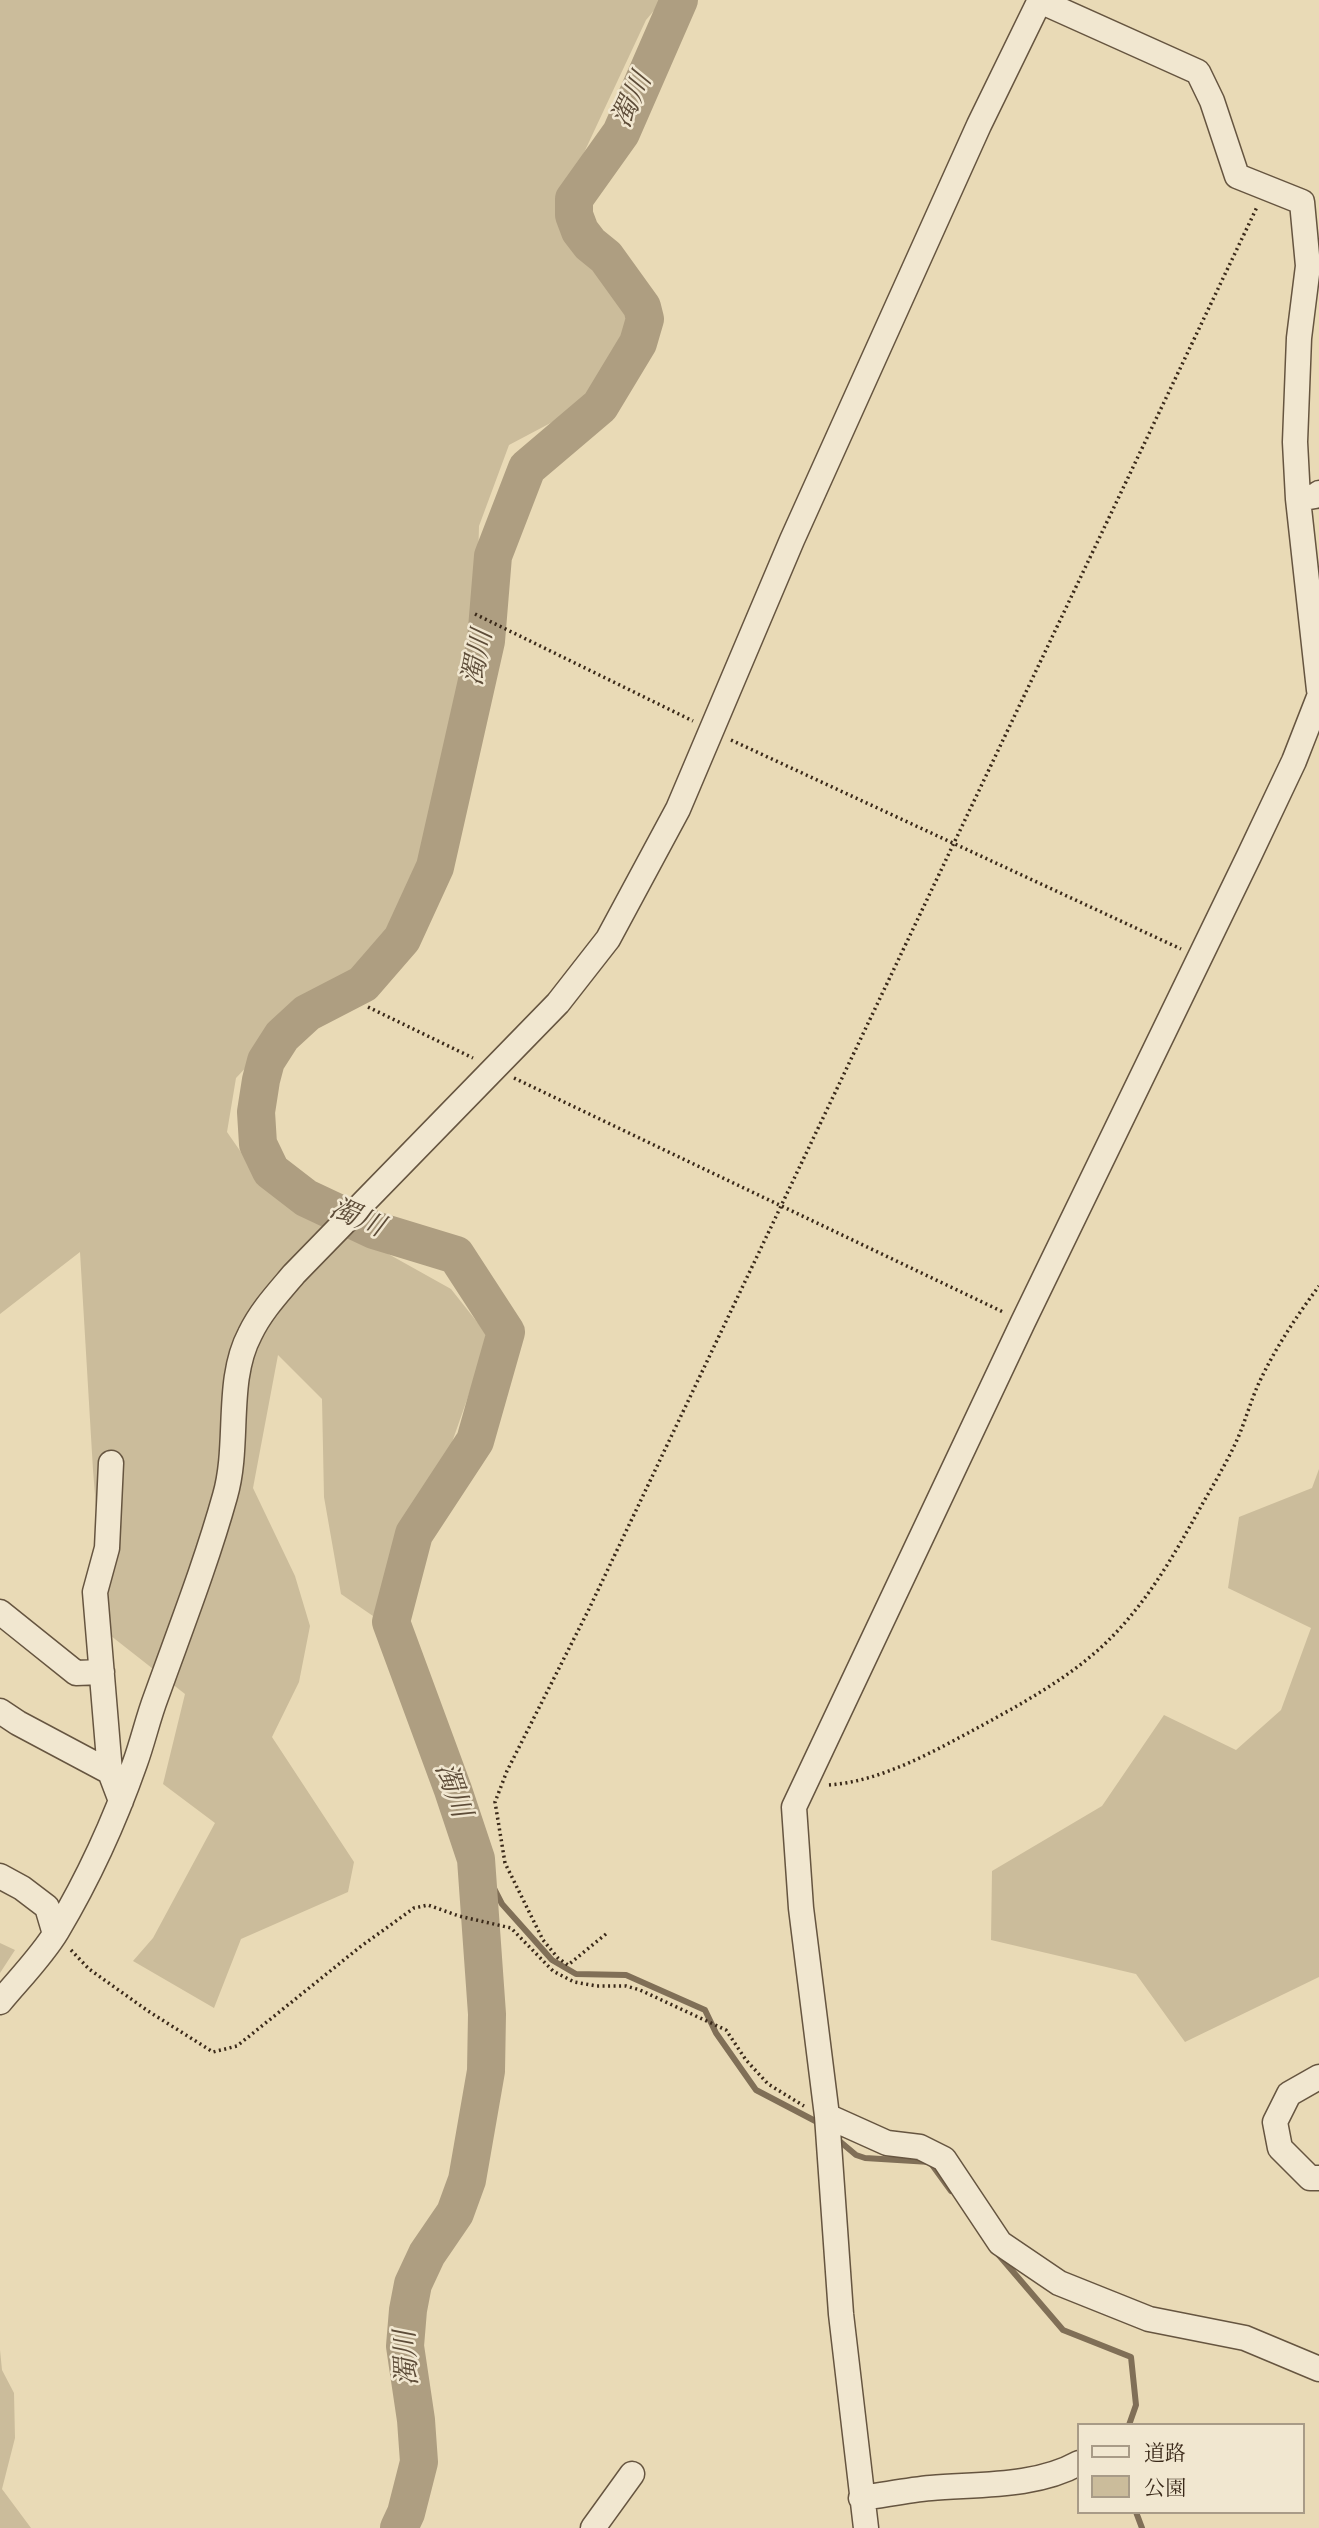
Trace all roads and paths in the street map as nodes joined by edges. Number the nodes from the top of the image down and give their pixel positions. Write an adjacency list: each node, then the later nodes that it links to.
1 (1040, 1): 2 (street); 7 (street)
2 (1266, 187): 3 (street); 8 (path)
3 (1308, 496): 5 (street)
4 (475, 614): 7 (path)
5 (1319, 690)
6 (1319, 697): 9 (street)
7 (712, 731): 8 (path); 11 (street)
8 (953, 843): 9 (path); 12 (path)
9 (1200, 958): 14 (street)
10 (368, 1007): 11 (path)
11 (495, 1069): 12 (path); 21 (street)
12 (780, 1205): 14 (path); 24 (path)
13 (1319, 1286): 20 (path)
14 (1023, 1322): 20 (street)
15 (111, 1462): 17 (street)
16 (0, 1612): 17 (street)
17 (102, 1672): 19 (street)
18 (9, 1717): 19 (street)
19 (110, 1772): 21 (street)
20 (806, 1781): 27 (street)
21 (121, 1801): 23 (street)
22 (0, 1875): 23 (street)
23 (55, 1934): 25 (street); 27 (path)
24 (606, 1934)
25 (0, 2002)
26 (1319, 2077): 28 (street)
27 (827, 2126): 29 (street); 32 (street)
28 (1319, 2178)
29 (1319, 2369)
30 (1078, 2464): 32 (street)
31 (632, 2474): 33 (street)
32 (861, 2498): 34 (street)
33 (593, 2528)
34 (866, 2528)

